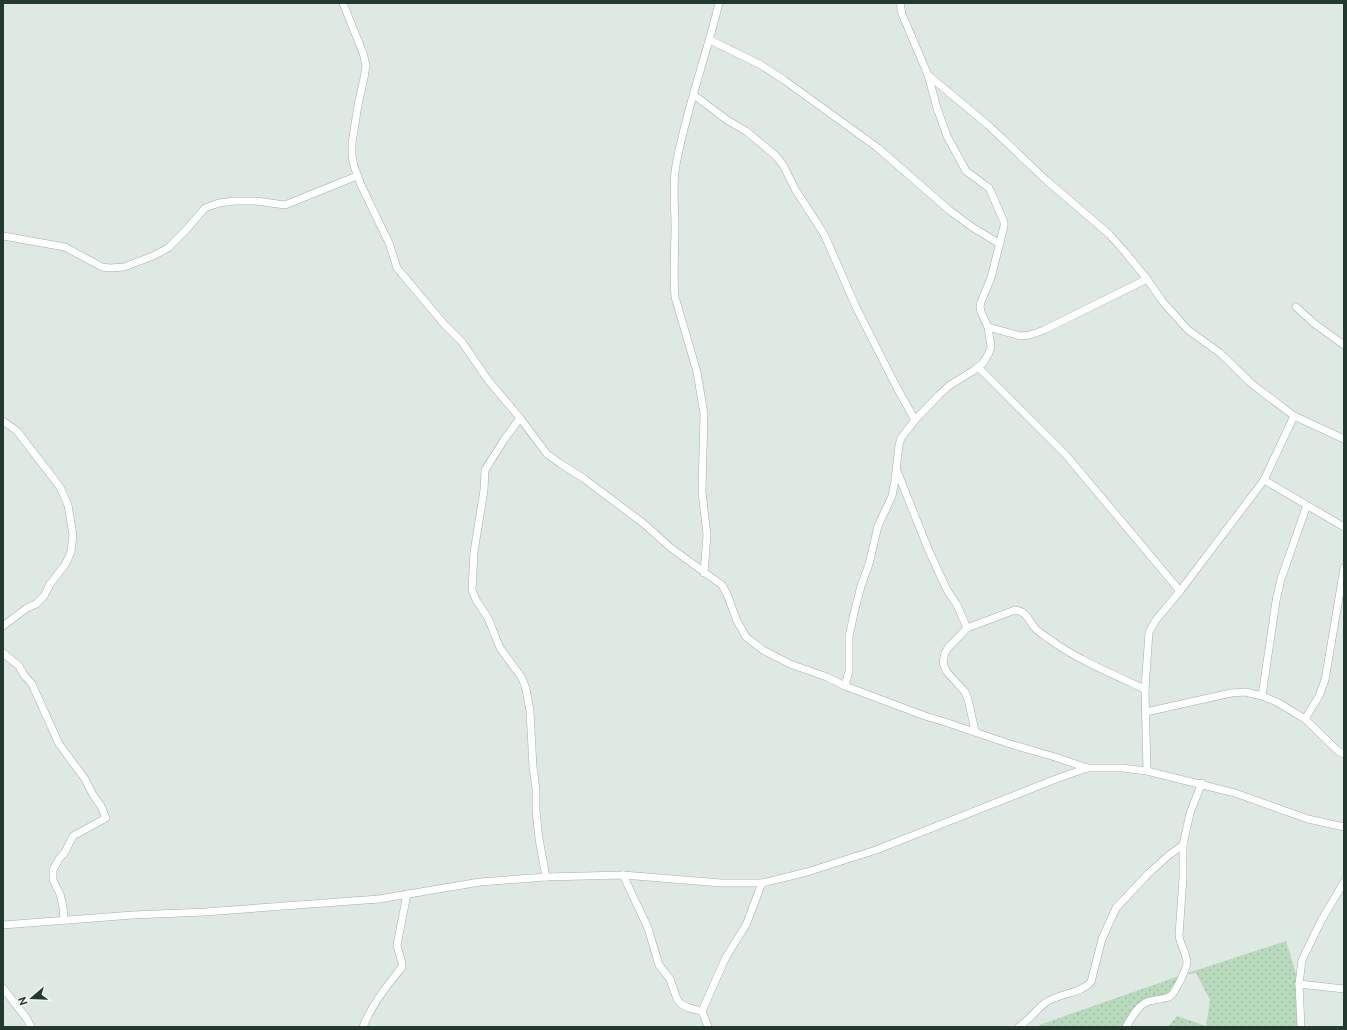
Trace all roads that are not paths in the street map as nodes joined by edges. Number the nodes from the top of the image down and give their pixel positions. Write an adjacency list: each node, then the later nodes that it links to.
1 (343, 3): 7 (street)
2 (719, 3): 4 (street)
3 (900, 3): 5 (street)
4 (710, 40): 6 (street); 9 (street)
5 (928, 75): 9 (street); 10 (street)
6 (694, 95): 17 (street); 25 (street)
7 (357, 176): 8 (street); 16 (street)
8 (3, 236)
9 (1000, 244): 12 (street)
10 (1147, 279): 12 (street); 15 (street)
11 (1296, 308): 13 (street)
12 (988, 327): 14 (street)
13 (1344, 345)
14 (978, 367): 17 (street); 26 (street)
15 (1294, 416): 19 (street); 21 (street)
16 (520, 418): 25 (street); 43 (street)
17 (915, 420): 20 (street)
18 (3, 421): 27 (street)
19 (1344, 439)
20 (896, 469): 28 (street); 30 (street)
21 (1264, 480): 22 (street); 26 (street)
22 (1307, 505): 23 (street); 32 (street)
23 (1344, 527)
24 (1344, 568): 34 (street)
25 (704, 573): 30 (street)
26 (1180, 591): 31 (street)
27 (3, 626)
28 (967, 628): 31 (street); 35 (street)
29 (3, 653): 47 (street)
30 (845, 686): 35 (street)
31 (1145, 690): 33 (street)
32 (1262, 696): 33 (street); 34 (street)
33 (1146, 712): 38 (street)
34 (1305, 719): 36 (street)
35 (975, 731): 37 (street)
36 (1344, 754)
37 (1088, 768): 38 (street); 45 (street)
38 (1147, 771): 39 (street)
39 (1202, 784): 40 (street); 41 (street)
40 (1344, 827)
41 (1183, 845): 56 (street); 57 (street)
42 (623, 875): 43 (street); 45 (street); 52 (street)
43 (546, 877): 46 (street)
44 (1344, 882): 49 (street)
45 (762, 883): 52 (street)
46 (407, 894): 47 (street); 54 (street)
47 (64, 920): 48 (street)
48 (3, 925)
49 (1299, 984): 51 (street); 58 (street)
50 (3, 988): 53 (street)
51 (1344, 989)
52 (702, 1011): 55 (street)
53 (31, 1027)
54 (363, 1027)
55 (708, 1027)
56 (1019, 1027)
57 (1126, 1027)
58 (1301, 1027)

